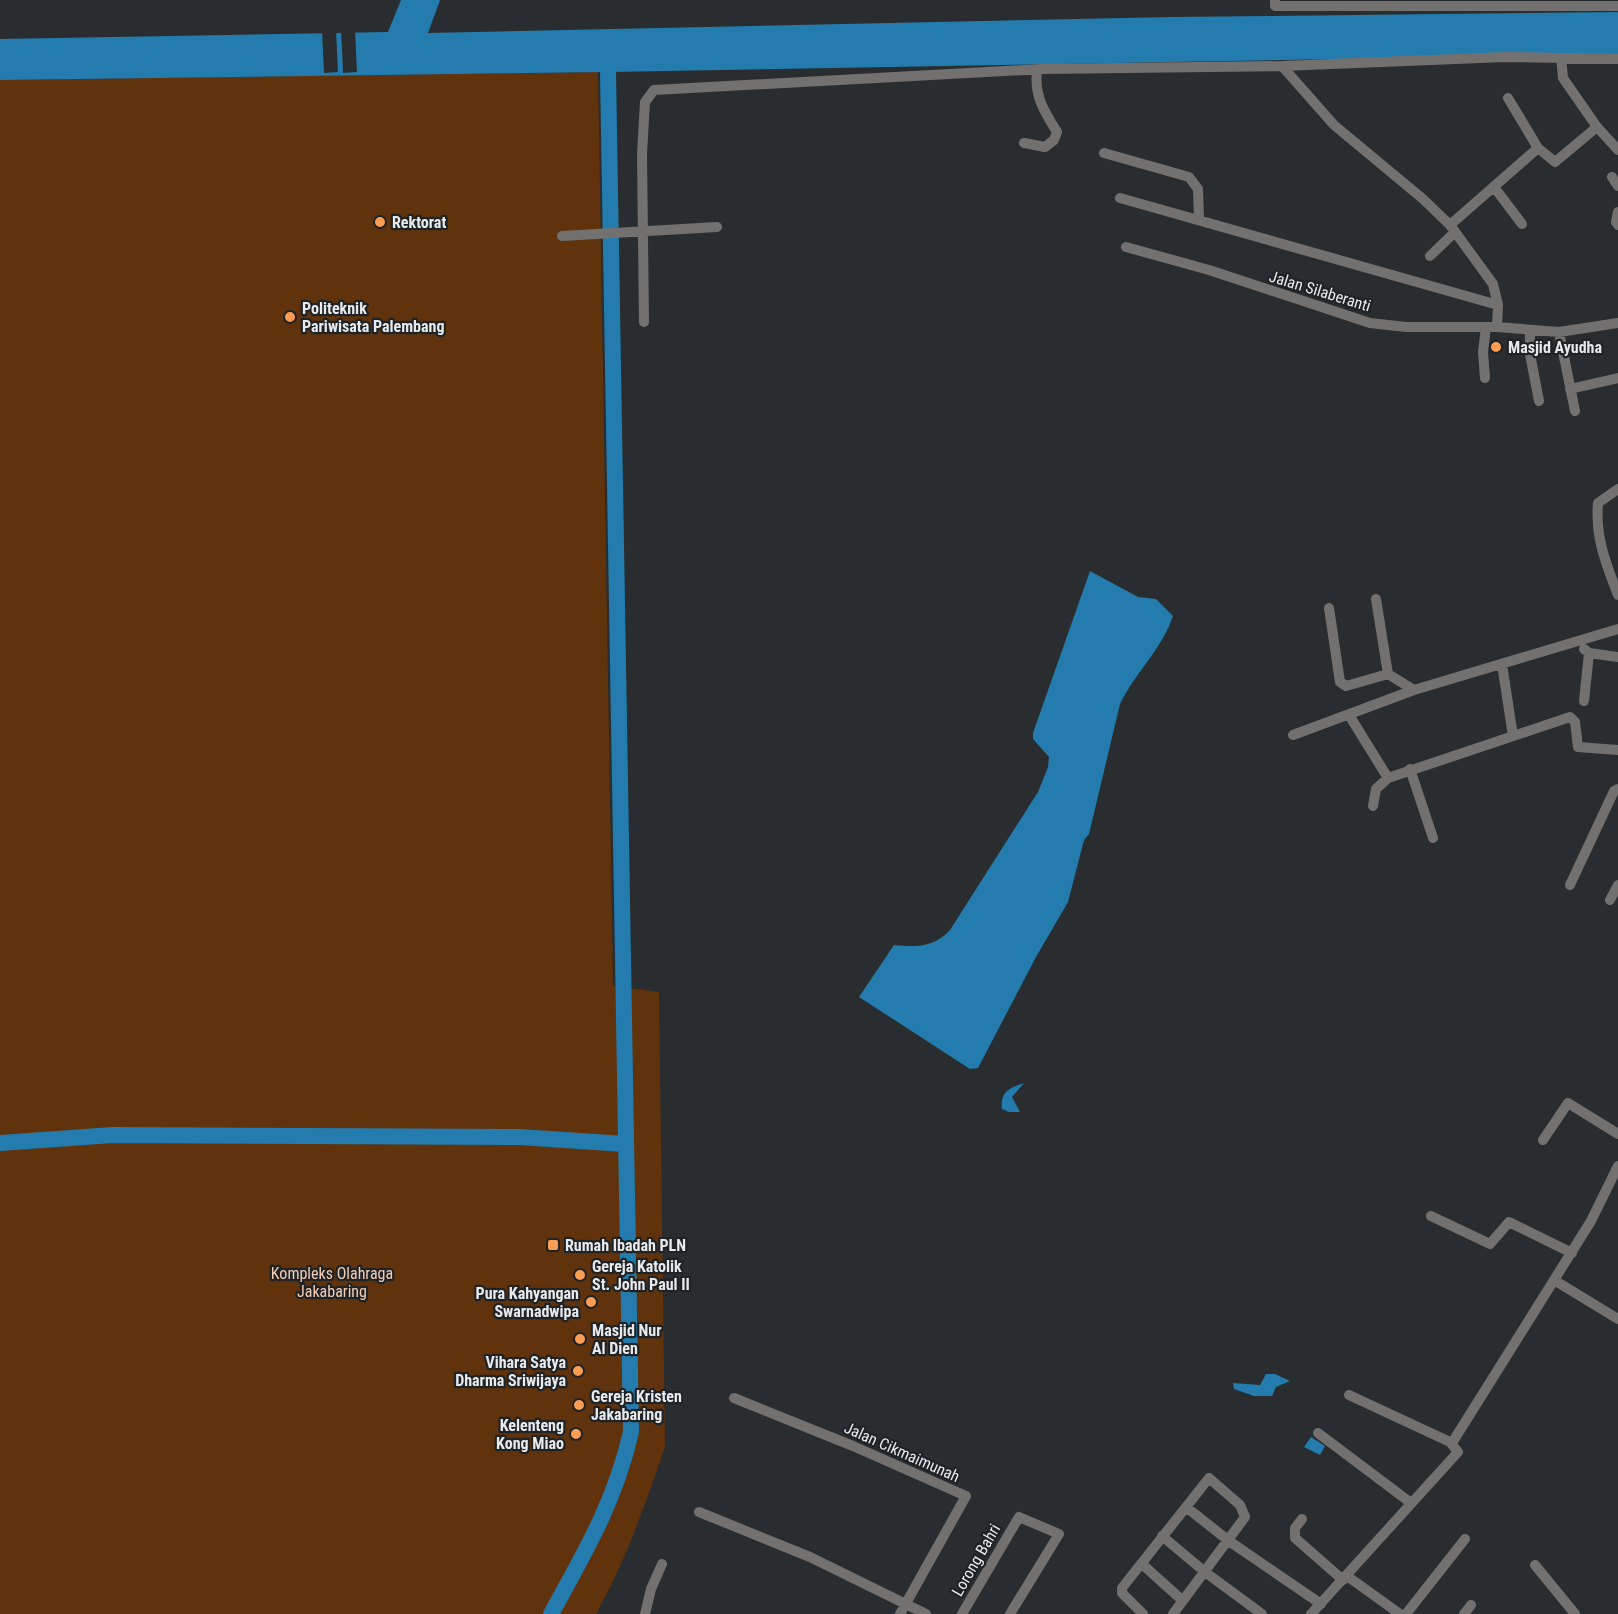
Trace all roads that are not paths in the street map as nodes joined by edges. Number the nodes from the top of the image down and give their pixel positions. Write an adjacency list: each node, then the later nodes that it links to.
1 (1275, 0): 2 (street)
2 (1618, 6)
3 (1561, 58): 4 (street); 5 (street); 8 (street)
4 (1618, 59)
5 (1282, 66): 6 (street); 20 (street)
6 (1037, 71): 9 (street); 21 (street)
7 (1508, 98): 10 (street)
8 (1597, 127): 10 (street); 11 (street)
9 (1024, 143)
10 (1538, 148): 13 (street)
11 (1618, 150)
12 (1104, 153): 16 (street)
13 (1494, 188): 17 (street); 20 (street)
14 (1120, 198): 16 (street)
15 (1618, 212): 18 (street)
16 (1199, 219): 25 (street)
17 (1522, 224)
18 (1618, 225)
19 (717, 227): 21 (street)
20 (1453, 229): 24 (street); 25 (street)
21 (643, 232): 22 (street); 26 (street)
22 (562, 236)
23 (1126, 247): 28 (street, Jalan Silaberanti)
24 (1430, 256)
25 (1498, 305): 28 (street)
26 (644, 322)
27 (1618, 323): 30 (street, Jalan Silaberanti)
28 (1492, 327): 29 (street, Jalan Silaberanti); 31 (street)
29 (1530, 330): 30 (street, Jalan Silaberanti); 34 (street)
30 (1559, 332): 33 (street)
31 (1485, 378)
32 (1618, 378): 33 (street)
33 (1570, 388): 35 (street)
34 (1539, 401)
35 (1575, 411)
36 (1618, 489): 37 (street)
37 (1618, 595)
38 (1376, 599): 45 (street)
39 (1329, 608): 45 (street)
40 (1618, 629): 41 (street)
41 (1578, 642): 42 (street); 44 (street)
42 (1589, 653): 43 (street); 47 (street)
43 (1618, 657)
44 (1502, 664): 46 (street); 50 (street)
45 (1388, 675): 46 (street)
46 (1414, 690): 48 (street)
47 (1584, 701)
48 (1349, 715): 49 (street); 53 (street)
49 (1293, 735)
50 (1513, 736): 51 (street); 52 (street)
51 (1618, 750)
52 (1410, 769): 53 (street); 56 (street)
53 (1388, 778): 55 (street)
54 (1618, 789): 57 (street)
55 (1373, 806)
56 (1433, 838)
57 (1570, 885)
58 (1618, 885): 59 (street)
59 (1610, 900)
60 (1618, 1134): 61 (street)
61 (1543, 1140)
62 (1618, 1166): 64 (street)
63 (1431, 1216): 64 (street)
64 (1572, 1253): 65 (street)
65 (1554, 1281): 66 (street); 70 (street)
66 (1618, 1320)
67 (1349, 1395): 70 (street)
68 (734, 1398): 85 (street, Jalan Cikmaimunah)
69 (1318, 1433): 71 (street)
70 (1452, 1443): 71 (street)
71 (1412, 1503): 82 (street)
72 (1186, 1507): 75 (street); 77 (street); 77 (street)
73 (699, 1512): 85 (street)
74 (1302, 1519): 82 (street)
75 (1162, 1536): 79 (street); 81 (street)
76 (1465, 1539): 95 (street)
77 (1229, 1541): 81 (street); 84 (street)
78 (662, 1564): 86 (street)
79 (1142, 1564): 83 (street); 90 (street)
80 (1535, 1565): 96 (street)
81 (1204, 1572): 83 (street); 92 (street)
82 (1345, 1578): 84 (street); 94 (street)
83 (1183, 1600): 91 (street)
84 (1321, 1604): 93 (street)
85 (903, 1610): 87 (street)
86 (645, 1614)
87 (926, 1614)
88 (962, 1614): 89 (street, Lorong Bahri)
89 (1010, 1614)
90 (1143, 1614)
91 (1173, 1614)
92 (1262, 1614)
93 (1313, 1614)
94 (1400, 1614)
95 (1406, 1614)
96 (1575, 1614)

